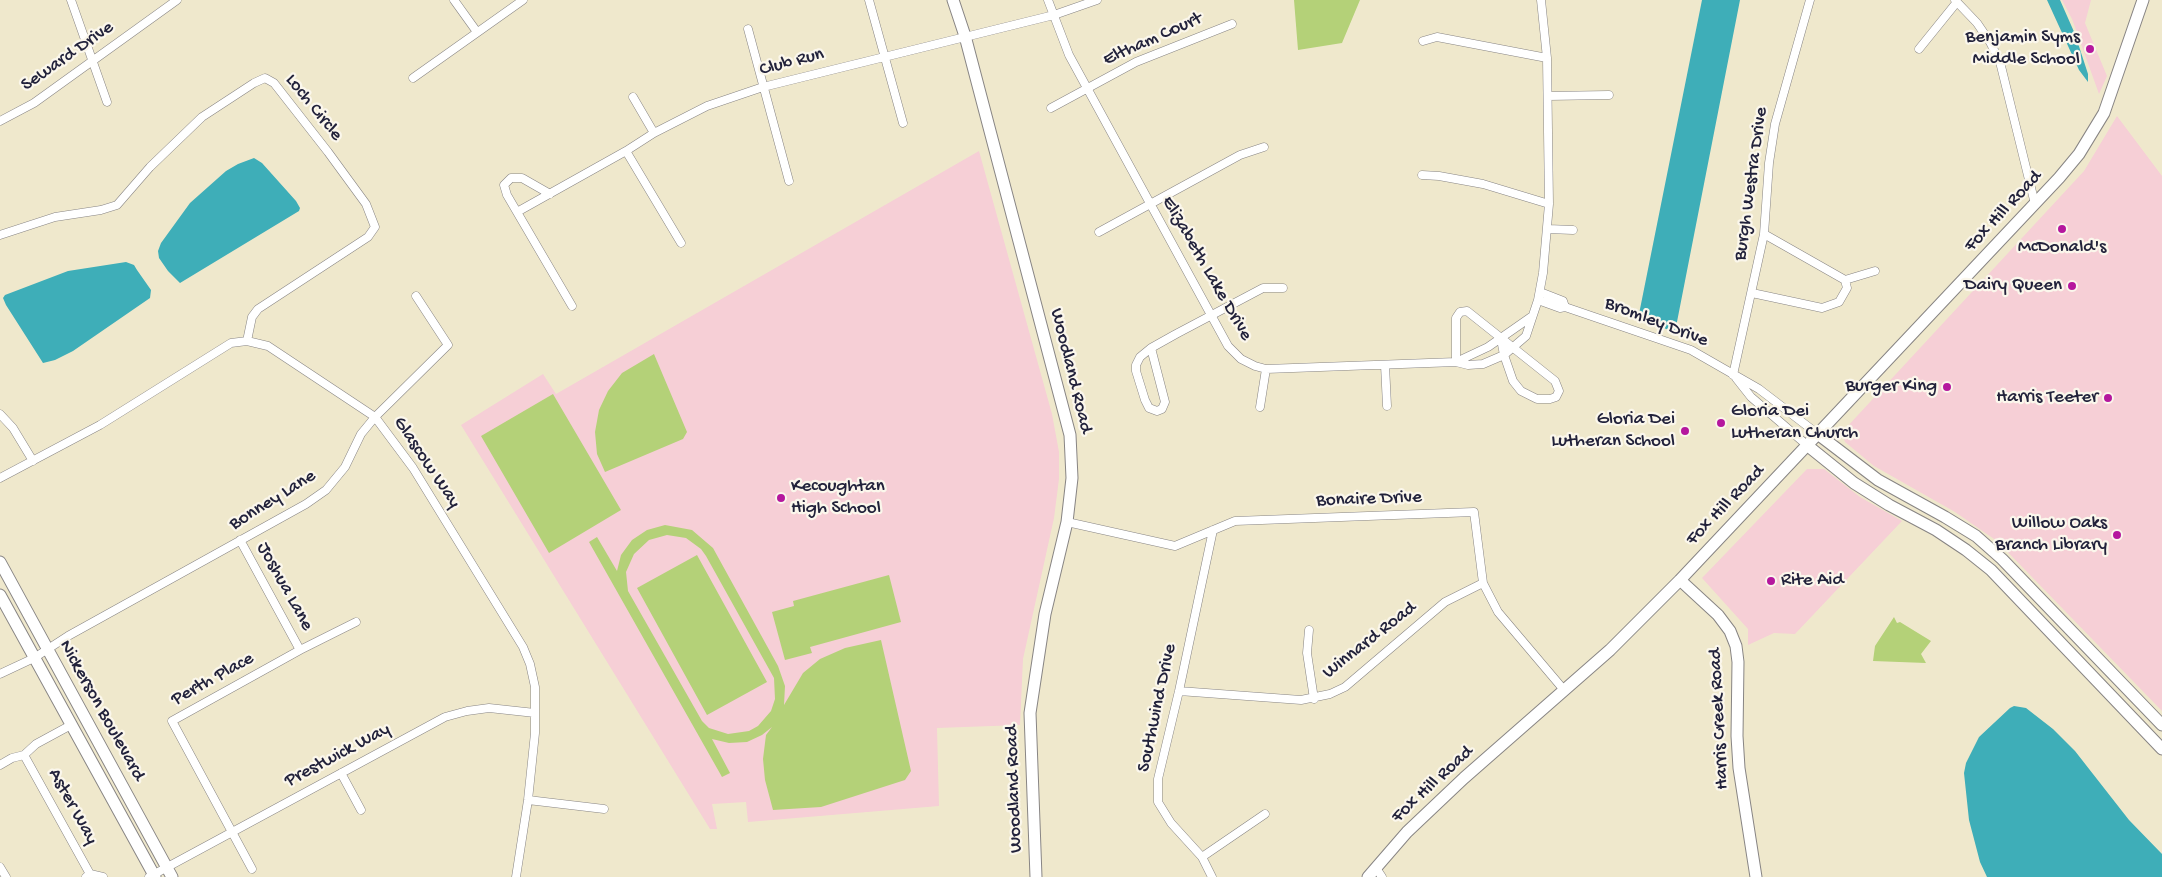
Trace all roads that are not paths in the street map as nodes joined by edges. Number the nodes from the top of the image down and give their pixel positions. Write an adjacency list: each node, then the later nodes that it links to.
1 (71, 0): 22 (street)
2 (177, 0): 22 (street, Seward Drive)
3 (454, 0): 16 (street)
4 (523, 0): 16 (street)
5 (869, 0): 20 (street)
6 (954, 0): 17 (main road, Woodland Road)
7 (1048, 0): 13 (street, Elizabeth Lake Drive)
8 (1097, 0): 13 (street, Club Run)
9 (1540, 0): 21 (street, Elizabeth Lake Drive)
10 (1810, 0): 46 (street, Burgh Westra Drive)
11 (2143, 0): 40 (main road, Fox Hill Road)
12 (1956, 1): 19 (street); 40 (street)
13 (1054, 15): 17 (street, Club Run); 25 (street, Elizabeth Lake Drive)
14 (1232, 24): 25 (street, Eltham Court)
15 (748, 29): 24 (street)
16 (477, 32): 23 (street)
17 (965, 36): 20 (street, Club Run); 75 (main road, Woodland Road)
18 (1423, 41): 21 (street)
19 (1919, 49)
20 (885, 56): 24 (street, Club Run); 32 (street)
21 (1547, 58): 27 (street, Elizabeth Lake Drive)
22 (93, 61): 29 (street); 31 (street, Seward Drive)
23 (414, 78)
24 (763, 87): 33 (street, Club Run); 37 (street)
25 (1088, 88): 30 (street, Eltham Court); 41 (street, Elizabeth Lake Drive)
26 (1609, 95): 27 (street)
27 (1548, 96): 39 (street, Elizabeth Lake Drive)
28 (633, 97): 33 (street)
29 (107, 102)
30 (1051, 108)
31 (0, 121)
32 (903, 123)
33 (654, 133): 35 (street, Club Run)
34 (1264, 147): 41 (street)
35 (626, 151): 38 (street, Club Run); 48 (street)
36 (1422, 176): 39 (street)
37 (789, 181)
38 (550, 194): 42 (street, Club Run); 42 (street)
39 (1549, 204): 43 (street, Elizabeth Lake Drive)
40 (2034, 204): 71 (main road, Fox Hill Road)
41 (1151, 205): 45 (street); 56 (street, Elizabeth Lake Drive)
42 (517, 212): 55 (street)
43 (1548, 229): 44 (street); 54 (street, Elizabeth Lake Drive)
44 (1573, 230)
45 (1099, 232)
46 (1764, 234): 50 (street); 52 (street, Burgh Westra Drive)
47 (0, 235): 59 (street, Loch Circle)
48 (681, 243)
49 (1875, 271): 50 (street)
50 (1845, 280): 52 (street)
51 (1283, 288): 56 (street)
52 (1752, 293): 66 (street, Burgh Westra Drive)
53 (416, 296): 70 (street, Bonney Lane)
54 (1539, 296): 57 (street, Elizabeth Lake Drive); 66 (street, Bromley Drive)
55 (572, 306)
56 (1211, 315): 60 (street); 65 (street, Elizabeth Lake Drive)
57 (1531, 317): 58 (street, Elizabeth Lake Drive); 61 (street, Elizabeth Lake Drive)
58 (1501, 339): 61 (street); 62 (street); 63 (street, Elizabeth Lake Drive); 63 (street)
59 (247, 341): 70 (street, Glascow Way); 73 (street)
60 (1151, 348): 60 (street)
61 (1513, 348): 62 (street, Elizabeth Lake Drive); 62 (street)
62 (1504, 355): 63 (street, Elizabeth Lake Drive)
63 (1456, 362): 64 (street, Elizabeth Lake Drive)
64 (1385, 365): 65 (street, Elizabeth Lake Drive); 67 (street)
65 (1266, 368): 68 (street)
66 (1733, 375): 71 (street, Bromley Drive); 72 (street, Bromley Drive)
67 (1388, 406)
68 (1260, 407)
69 (0, 414): 73 (street)
70 (375, 417): 77 (street, Bonney Lane); 91 (street, Glascow Way)
71 (1818, 435): 72 (main road, Fox Hill Road); 93 (main road)
72 (1808, 446): 79 (main road, Fox Hill Road); 94 (main road)
73 (33, 461): 74 (street)
74 (0, 478)
75 (1067, 522): 76 (street, Bonaire Drive); 113 (main road, Woodland Road)
76 (1213, 530): 80 (street, Bonaire Drive); 89 (street, Southwind Drive)
77 (240, 540): 84 (street, Bonney Lane); 85 (street, Joshua Lane)
78 (0, 562): 84 (main road, Nickerson Boulevard)
79 (1680, 580): 88 (main road, Fox Hill Road); 116 (main road, Harris Creek Road)
80 (1483, 583): 88 (street, Bonaire Drive); 90 (street, Winnard Road)
81 (0, 595): 86 (main road, Nickerson Boulevard)
82 (356, 622): 85 (street, Perth Place)
83 (1309, 630): 90 (street)
84 (47, 648): 86 (street, Bonney Lane); 106 (main road, Nickerson Boulevard)
85 (300, 650): 102 (street, Perth Place)
86 (34, 658): 87 (street, Bonney Lane); 92 (main road, Nickerson Boulevard)
87 (0, 674)
88 (1564, 690): 107 (main road, Fox Hill Road)
89 (1179, 692): 90 (street, Winnard Road); 103 (street, Southwind Drive)
90 (1314, 699)
91 (535, 713): 97 (street, Prestwick Way); 98 (street, Glascow Way)
92 (71, 725): 95 (street); 109 (main road, Nickerson Boulevard)
93 (2162, 725)
94 (2162, 749)
95 (24, 755): 96 (street); 108 (street, Aster Way)
96 (0, 765)
97 (341, 773): 100 (street); 102 (street, Prestwick Way)
98 (528, 800): 99 (street); 112 (street, Glascow Way)
99 (604, 809)
100 (361, 810)
101 (1266, 814): 103 (street)
102 (232, 831): 105 (street); 106 (street, Prestwick Way)
103 (1202, 857): 114 (street, Southwind Drive)
104 (0, 867): 110 (street)
105 (252, 869)
106 (170, 872): 109 (street, Prestwick Way)
107 (1379, 872): 115 (main road, Fox Hill Road)
108 (88, 875): 111 (street)
109 (152, 876)
110 (6, 877)
111 (103, 877)
112 (516, 877)
113 (1036, 877)
114 (1212, 877)
115 (1368, 877)
116 (1756, 877)

